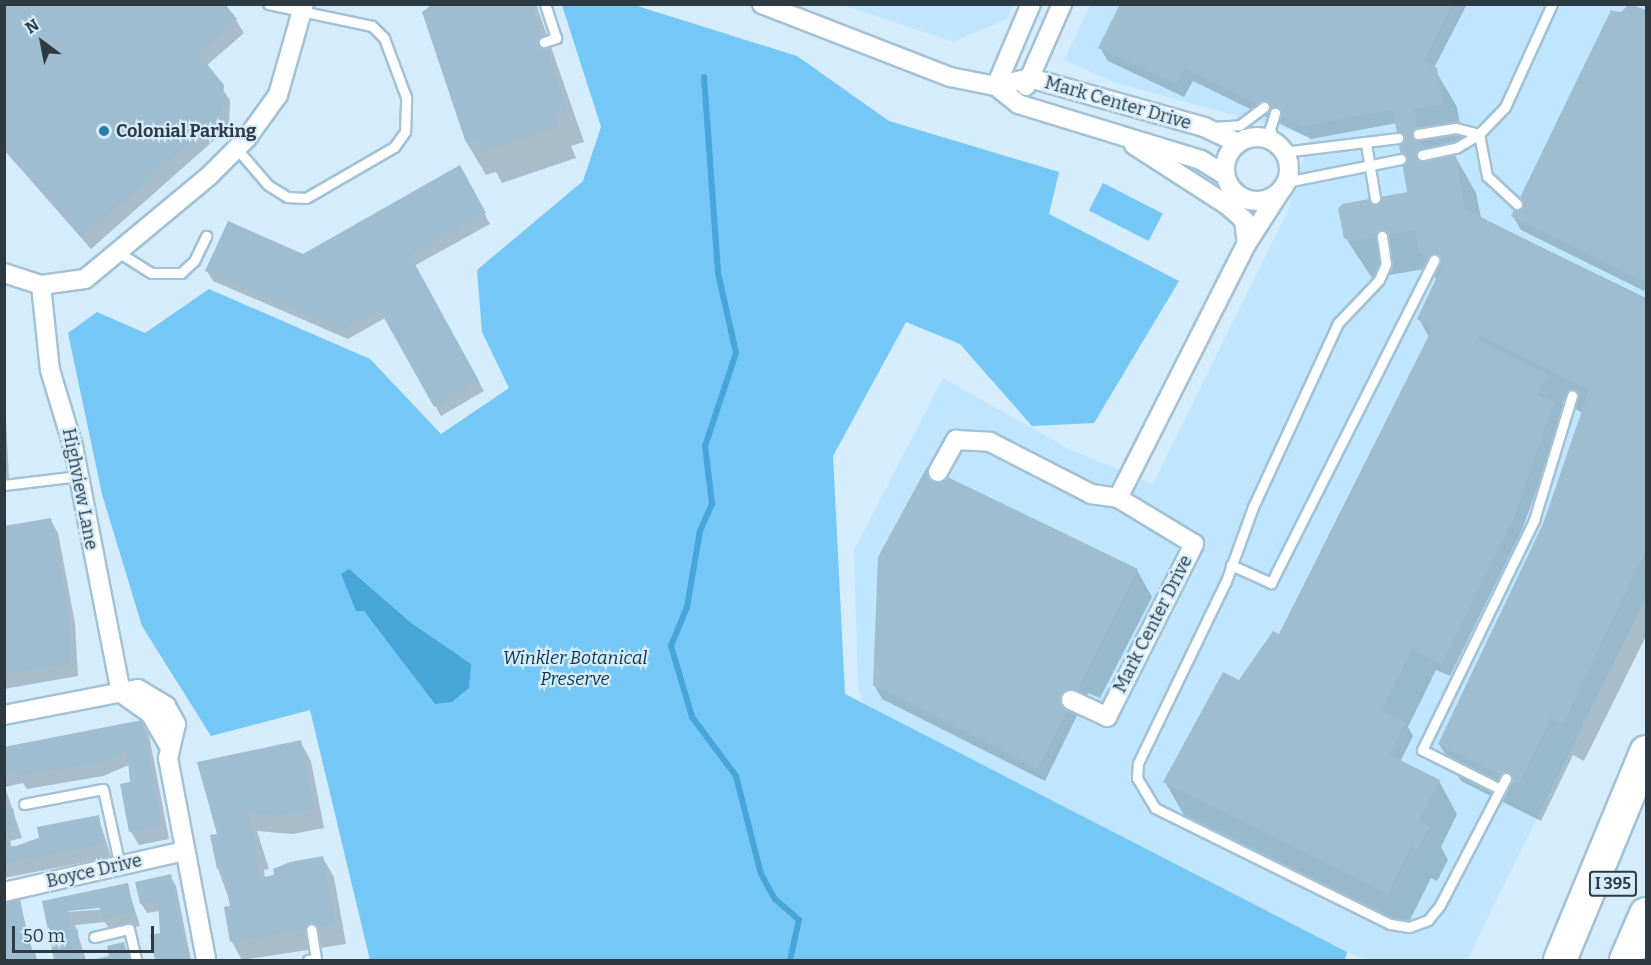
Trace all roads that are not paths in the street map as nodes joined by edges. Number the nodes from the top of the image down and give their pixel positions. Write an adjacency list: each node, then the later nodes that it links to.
1 (268, 4): 7 (lane)
2 (545, 4): 8 (lane)
3 (762, 4): 10 (street, Mark Center Drive)
4 (1031, 4): 10 (street)
5 (1062, 4): 9 (street)
6 (1552, 4): 16 (lane)
7 (304, 8): 22 (street); 22 (lane)
8 (544, 42)
9 (1030, 78): 10 (street, Mark Center Drive); 11 (street); 14 (street, Mark Center Drive)
10 (996, 86): 11 (street, Mark Center Drive)
11 (1018, 105): 17 (street, Mark Center Drive)
12 (1264, 107): 14 (lane)
13 (1275, 112): 21 (lane)
14 (1204, 127): 19 (street, Mark Center Drive)
15 (1418, 134): 16 (lane)
16 (1479, 134): 23 (lane); 29 (lane)
17 (1123, 137): 26 (street, Mark Center Drive); 32 (street, Mark Center Drive)
18 (1398, 138): 20 (lane)
19 (1239, 143): 21 (street); 26 (street)
20 (1365, 144): 21 (lane); 25 (lane)
21 (1278, 147): 27 (street)
22 (237, 149): 33 (street)
23 (1422, 155)
24 (1401, 159): 25 (lane)
25 (1370, 169): 27 (lane); 28 (lane)
26 (1225, 175): 27 (street)
27 (1284, 186): 32 (street)
28 (1375, 198)
29 (1517, 204)
30 (206, 236): 33 (lane)
31 (1382, 236): 42 (lane)
32 (1247, 243): 41 (street)
33 (122, 254): 36 (street)
34 (1434, 260): 42 (lane)
35 (4, 273): 36 (street)
36 (41, 285): 39 (street, Highview Lane)
37 (1572, 396): 48 (lane)
38 (938, 472): 41 (street, Mark Center Drive)
39 (78, 476): 40 (lane); 43 (street, Highview Lane)
40 (4, 485)
41 (1118, 498): 44 (street, Mark Center Drive)
42 (1231, 565): 48 (lane)
43 (121, 693): 45 (street); 51 (street)
44 (1071, 700)
45 (4, 715)
46 (1647, 752): 60 (highway)
47 (1506, 778): 48 (lane)
48 (1500, 789)
49 (24, 804): 52 (lane)
50 (1647, 808): 61 (highway, I 395)
51 (184, 851): 52 (street, Boyce Drive); 58 (street)
52 (120, 866): 53 (street, Boyce Drive)
53 (4, 892)
54 (1647, 914): 62 (highway)
55 (311, 929): 59 (lane)
56 (94, 937): 57 (lane)
57 (136, 960)
58 (206, 960)
59 (308, 960)
60 (1560, 960)
61 (1579, 960)
62 (1626, 960)

